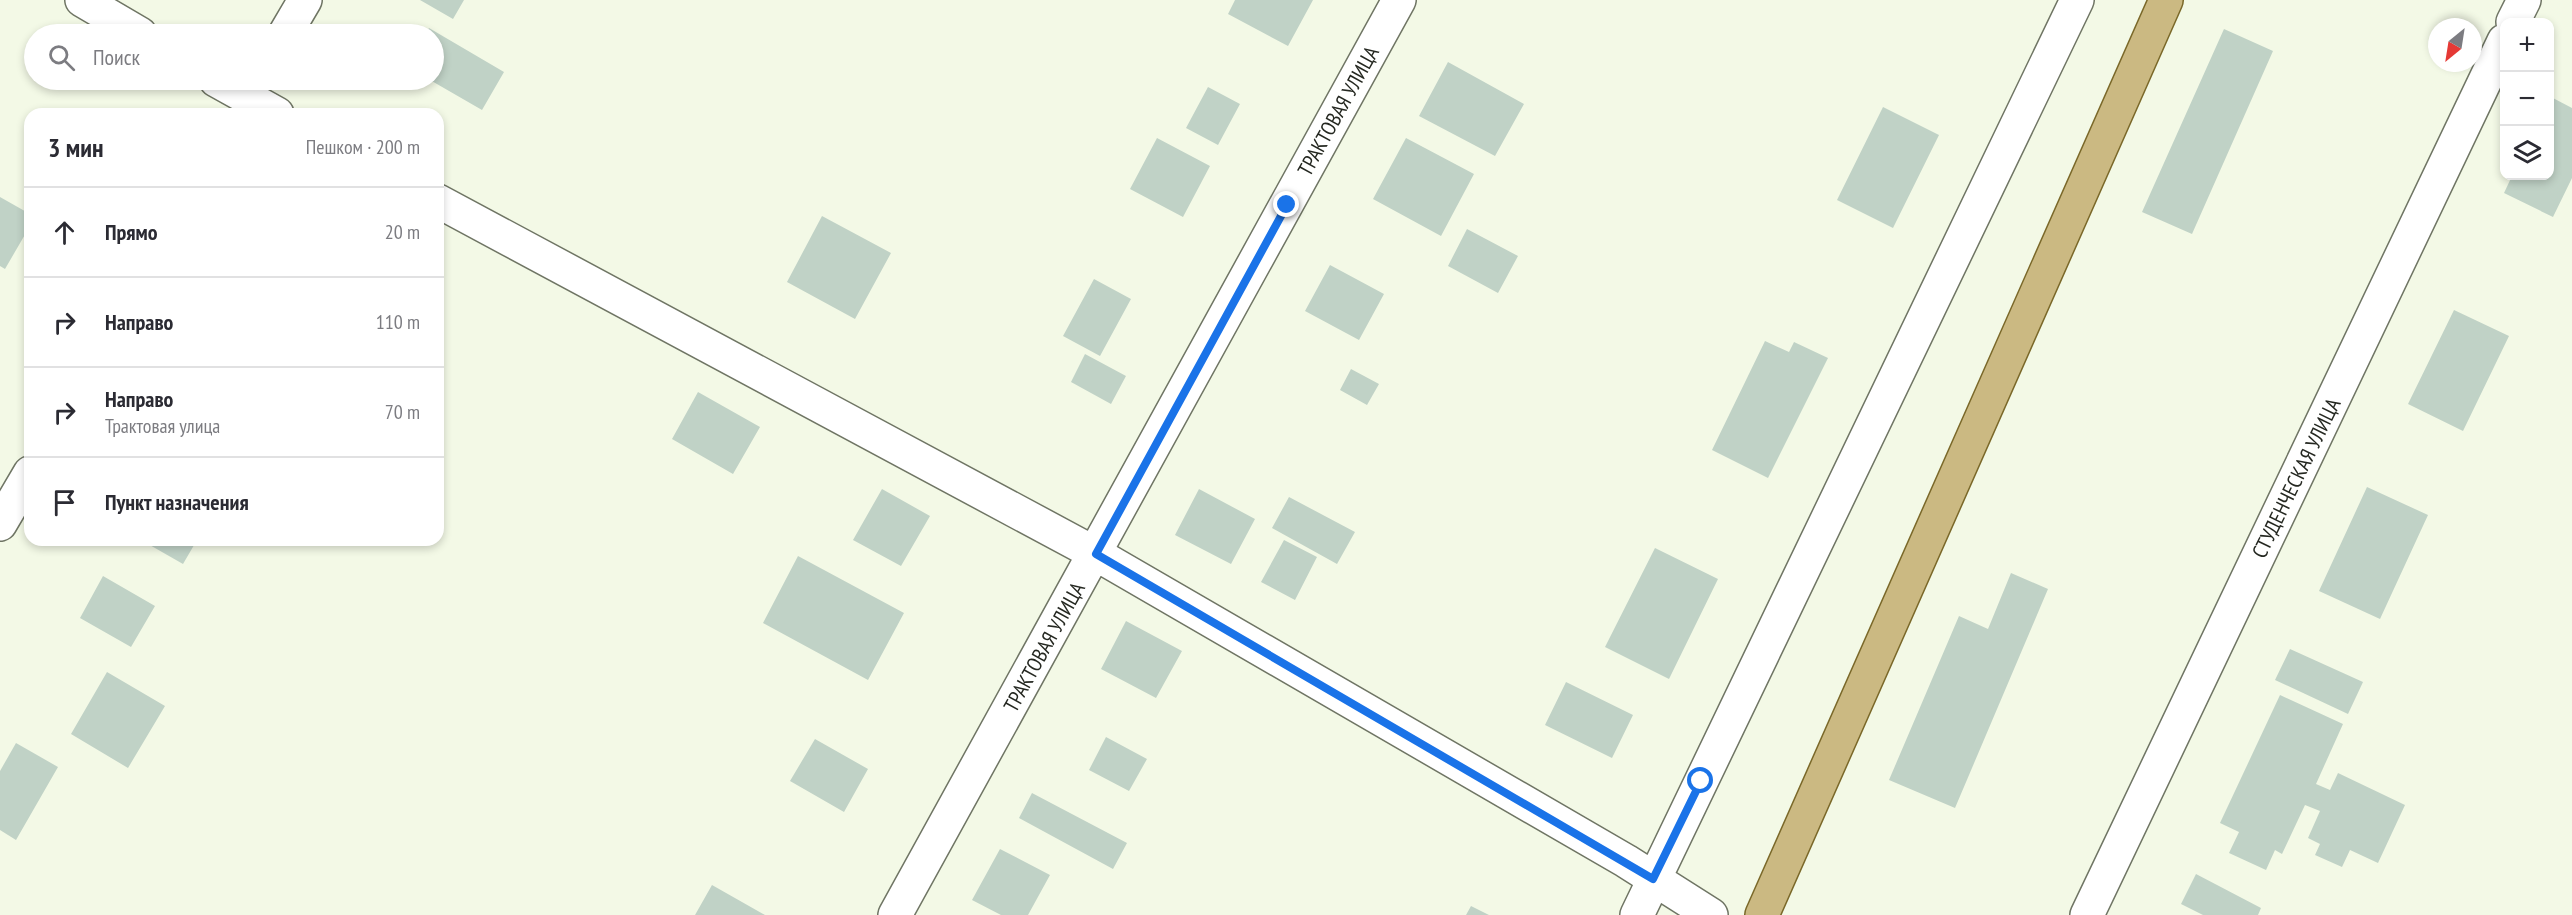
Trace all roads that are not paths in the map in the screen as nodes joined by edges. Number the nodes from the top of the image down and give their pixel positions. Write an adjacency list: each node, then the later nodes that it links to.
1 (82, 0): 8 (street)
2 (305, 0): 9 (street)
3 (1399, 0): 16 (street, ТРАКТОВАЯ УЛИЦА)
4 (2077, 0): 17 (street)
5 (2166, 0): 21 (main road)
6 (2524, 0): 7 (street)
7 (2515, 18)
8 (123, 24)
9 (291, 24)
10 (2500, 51): 22 (street, СТУДЕНЧЕСКАЯ УЛИЦА)
11 (248, 97): 12 (street)
12 (267, 108)
13 (444, 204): 16 (street)
14 (24, 483): 15 (street)
15 (0, 524)
16 (1096, 554): 17 (street); 18 (street, ТРАКТОВАЯ УЛИЦА)
17 (1653, 879): 19 (street); 20 (street)
18 (895, 915)
19 (1637, 915)
20 (1711, 915)
21 (1762, 915)
22 (2086, 915)

